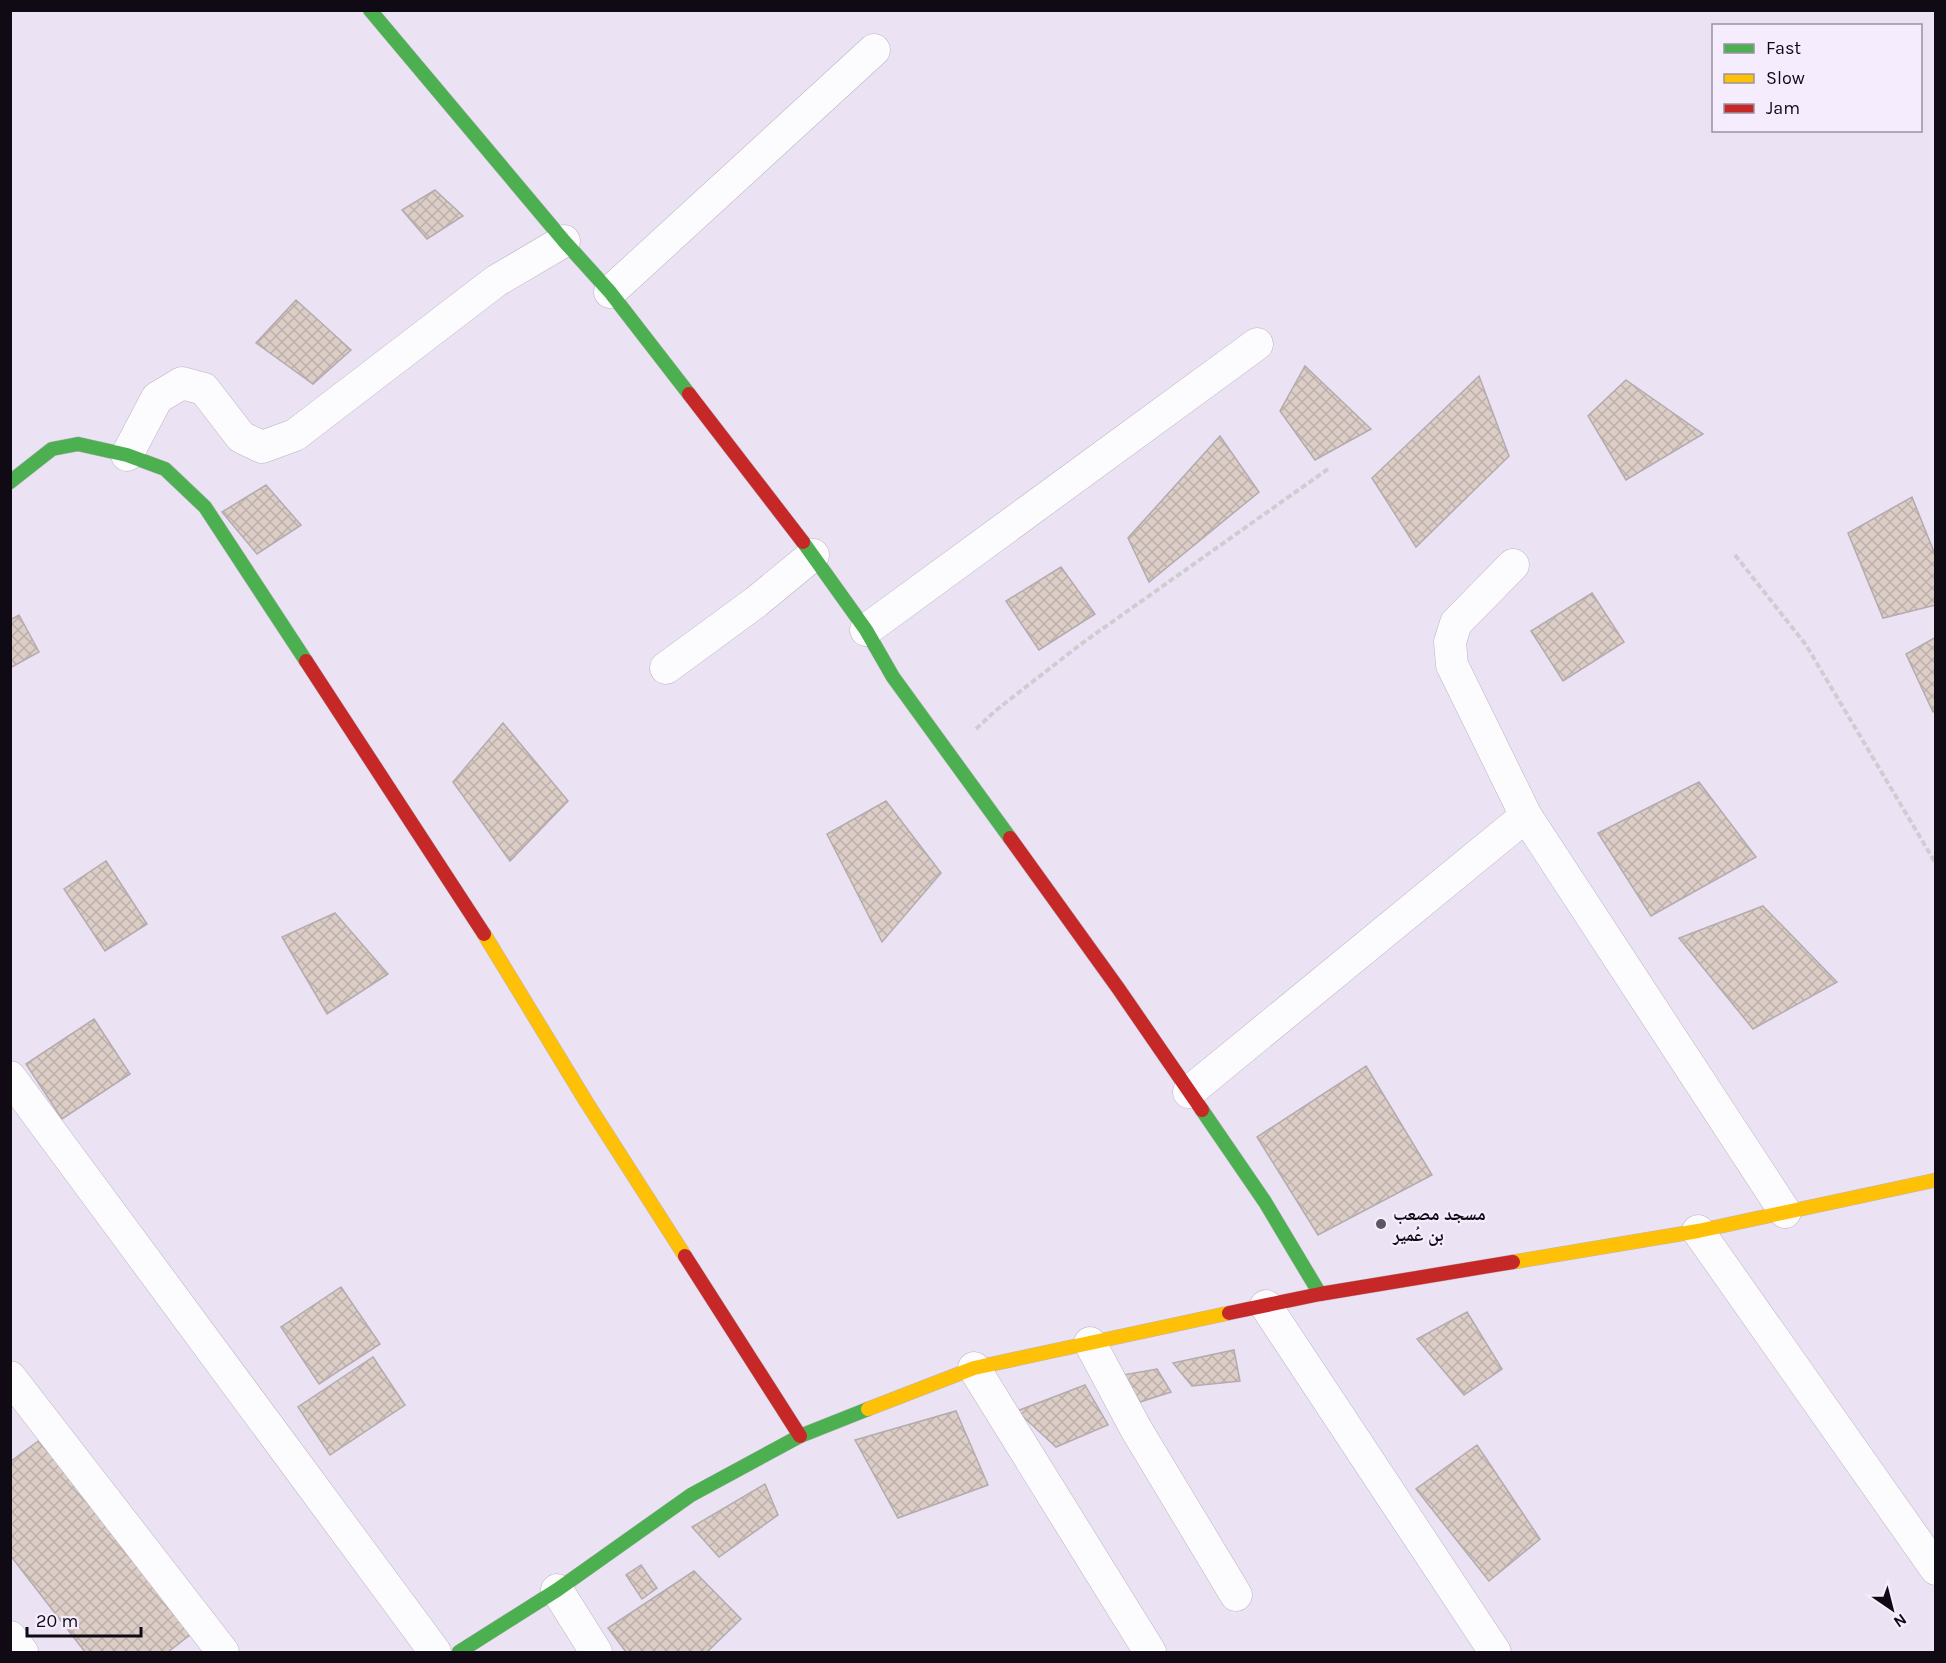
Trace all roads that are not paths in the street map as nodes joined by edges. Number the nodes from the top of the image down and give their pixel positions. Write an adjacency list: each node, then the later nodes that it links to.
1 (370, 10): 3 (street)
2 (874, 50): 4 (street)
3 (564, 241): 4 (street); 6 (street)
4 (610, 292): 8 (street)
5 (1257, 345): 10 (street)
6 (127, 455): 7 (street); 23 (street)
7 (10, 482)
8 (813, 555): 10 (street); 11 (street)
9 (1513, 565): 12 (street)
10 (866, 630): 14 (street)
11 (666, 668)
12 (1526, 816): 14 (street); 16 (street)
13 (10, 1077): 30 (street)
14 (1189, 1092): 18 (street)
15 (1935, 1180): 16 (street)
16 (1785, 1212): 17 (street)
17 (1698, 1231): 18 (street); 24 (street)
18 (1320, 1294): 19 (street)
19 (1266, 1306): 20 (street); 34 (street)
20 (1090, 1343): 21 (street); 26 (street)
21 (974, 1368): 23 (street); 33 (street)
22 (10, 1377): 29 (street)
23 (800, 1436): 25 (street)
24 (1935, 1569)
25 (557, 1590): 31 (street); 32 (street)
26 (1236, 1595)
27 (10, 1637): 28 (street)
28 (22, 1653)
29 (223, 1653)
30 (435, 1653)
31 (459, 1653)
32 (596, 1653)
33 (1150, 1653)
34 (1495, 1653)

